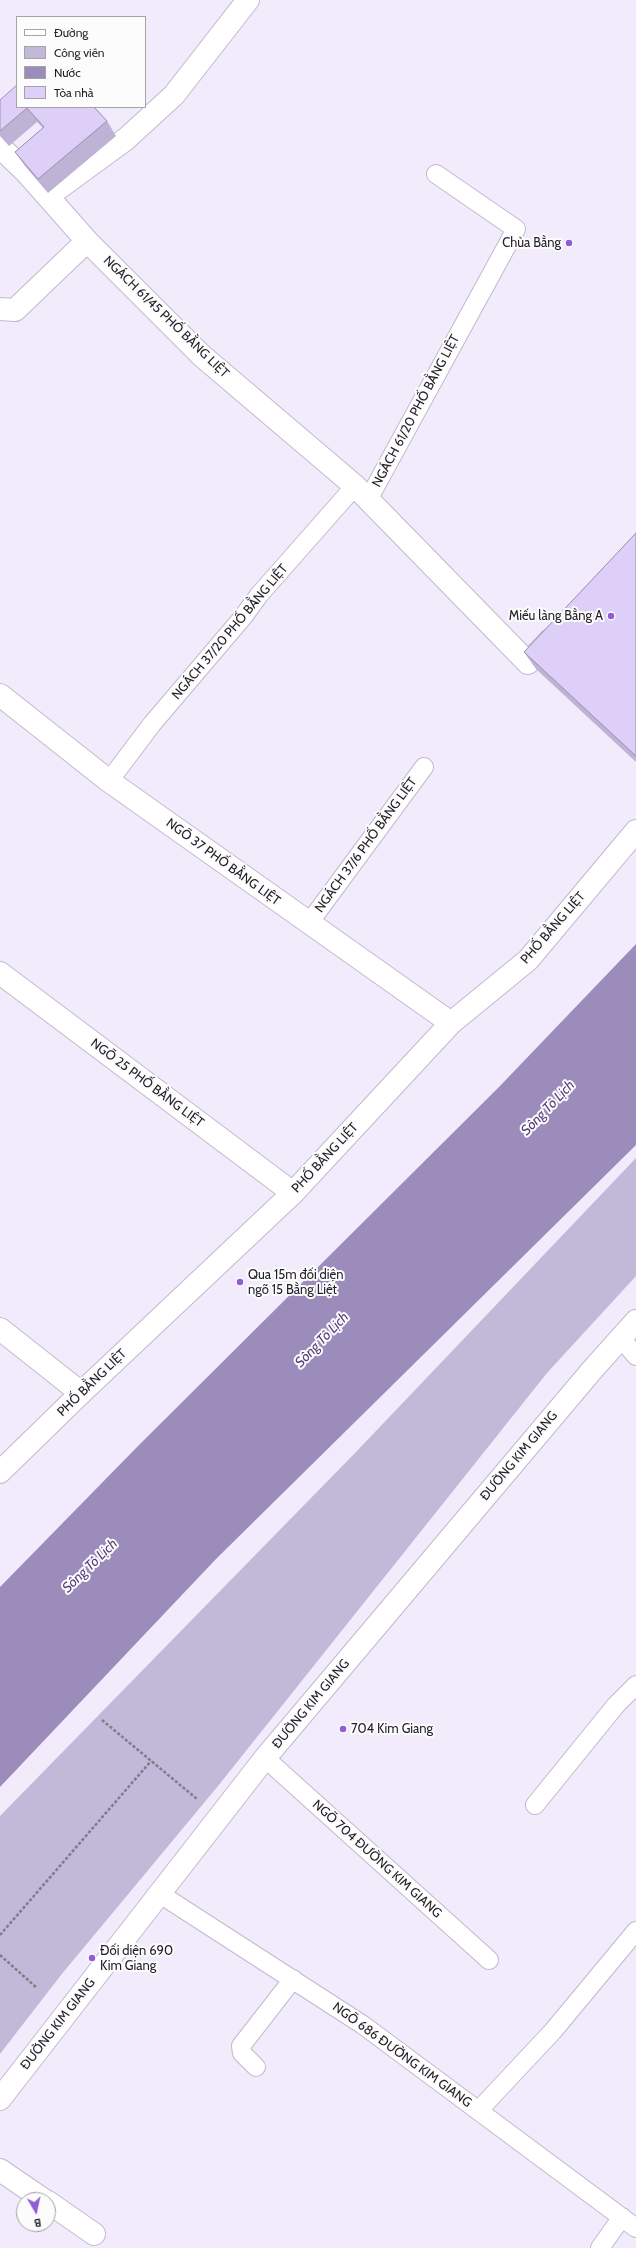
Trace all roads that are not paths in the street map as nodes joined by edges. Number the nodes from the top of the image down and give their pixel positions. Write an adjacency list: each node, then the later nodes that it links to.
1 (248, 0): 4 (street)
2 (0, 147): 4 (street, NGÁCH 61/45 PHỐ BẰNG LIỆT)
3 (436, 174): 7 (lane, NGÁCH 61/20 PHỐ BẰNG LIỆT)
4 (48, 196): 5 (street, NGÁCH 61/45 PHỐ BẰNG LIỆT)
5 (87, 241): 6 (street); 7 (street, NGÁCH 61/45 PHỐ BẰNG LIỆT)
6 (0, 309)
7 (361, 493): 8 (street, NGÁCH 61/20 PHỐ BẰNG LIỆT); 11 (lane, NGÁCH 37/20 PHỐ BẰNG LIỆT)
8 (566, 624)
9 (0, 696): 11 (street, NGÕ 37 PHỐ BẰNG LIỆT)
10 (424, 767): 13 (lane, NGÁCH 37/6 PHỐ BẰNG LIỆT)
11 (109, 781): 13 (street, NGÕ 37 PHỐ BẰNG LIỆT)
12 (636, 831): 15 (street, PHỐ BẰNG LIỆT)
13 (308, 923): 15 (street, NGÕ 37 PHỐ BẰNG LIỆT)
14 (0, 973): 16 (street, NGÕ 25 PHỐ BẰNG LIỆT)
15 (451, 1023): 16 (street, PHỐ BẰNG LIỆT)
16 (293, 1193): 21 (street, PHỐ BẰNG LIỆT)
17 (636, 1321): 19 (street, ĐƯỜNG KIM GIANG)
18 (0, 1329): 21 (street)
19 (620, 1337): 20 (lane); 24 (street, ĐƯỜNG KIM GIANG)
20 (636, 1356)
21 (81, 1393): 22 (street, PHỐ BẰNG LIỆT)
22 (0, 1472)
23 (636, 1684): 25 (lane)
24 (266, 1758): 26 (street, ĐƯỜNG KIM GIANG); 28 (lane, NGÕ 704 ĐƯỜNG KIM GIANG)
25 (535, 1805)
26 (160, 1894): 29 (lane, NGÕ 686 ĐƯỜNG KIM GIANG); 31 (street, ĐƯỜNG KIM GIANG)
27 (636, 1931): 32 (lane)
28 (489, 1960)
29 (294, 1979): 30 (lane); 32 (lane, NGÕ 686 ĐƯỜNG KIM GIANG)
30 (256, 2067)
31 (0, 2099)
32 (479, 2110): 36 (lane, NGÕ 686 ĐƯỜNG KIM GIANG)
33 (0, 2170): 34 (street)
34 (32, 2192)
35 (56, 2208): 37 (street)
36 (629, 2223): 38 (lane)
37 (94, 2234)
38 (600, 2248)

